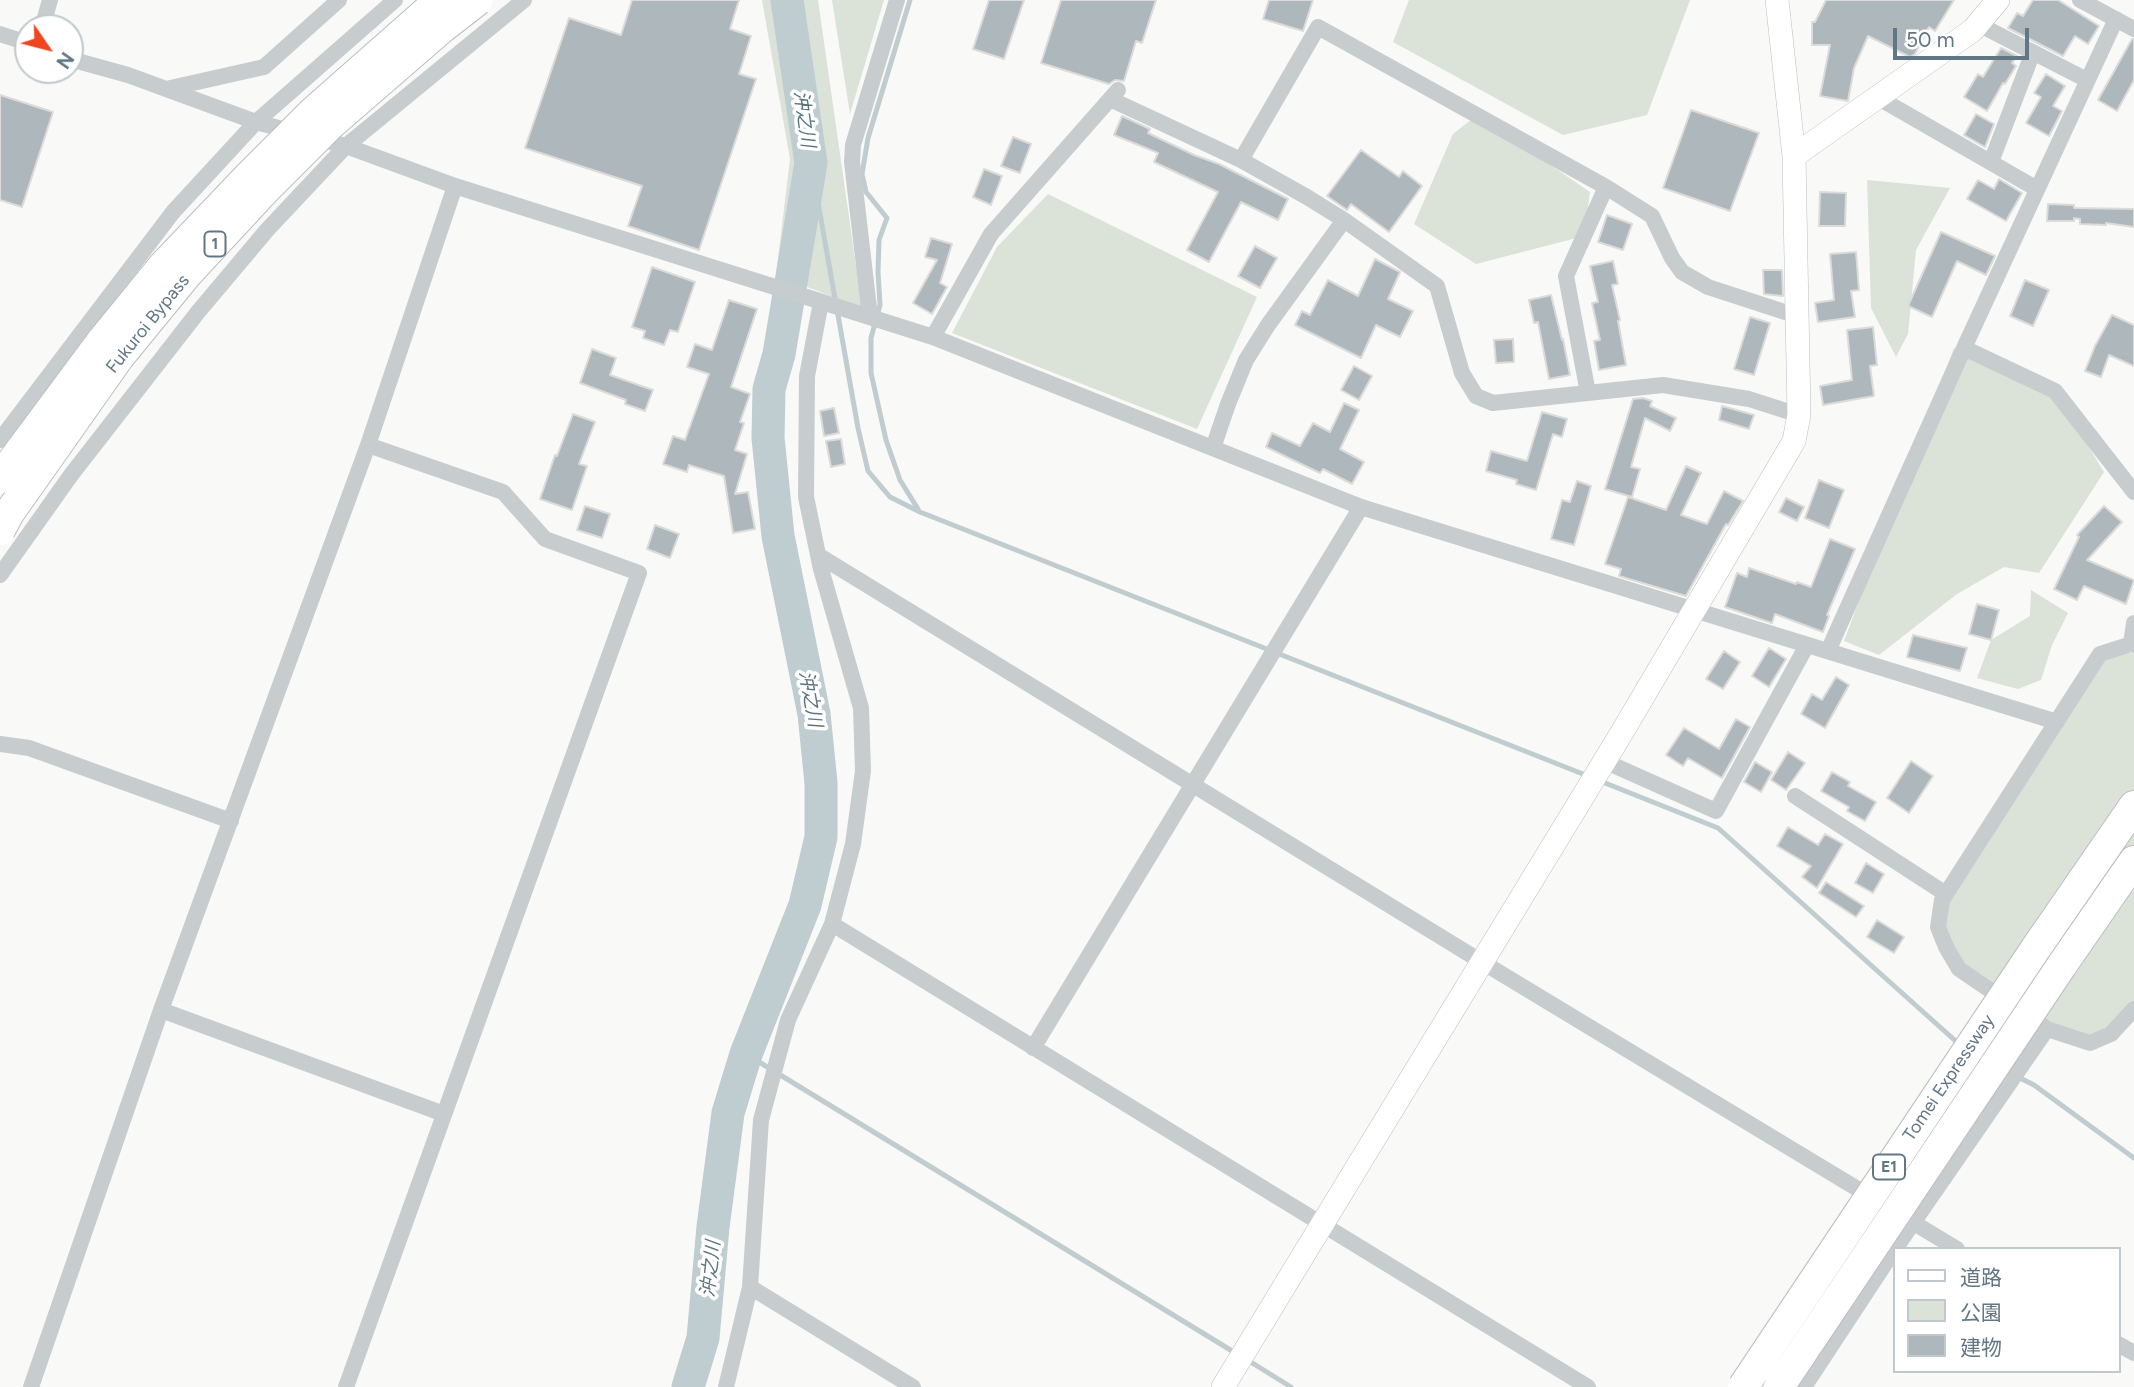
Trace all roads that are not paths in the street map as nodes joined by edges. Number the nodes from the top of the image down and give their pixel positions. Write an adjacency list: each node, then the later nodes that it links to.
1 (339, 0): 16 (street)
2 (395, 0): 18 (street)
3 (440, 0): 37 (highway, Fukuroi Bypass / 1, bridge)
4 (478, 0): 40 (highway, Fukuroi Bypass / 1, bridge)
5 (524, 0): 19 (street)
6 (897, 0): 29 (street)
7 (1777, 0): 20 (street)
8 (1997, 0): 11 (street)
9 (2080, 0): 10 (street)
10 (2116, 19): 12 (street); 15 (street)
11 (1978, 24): 13 (street); 17 (street)
12 (2134, 29)
13 (2033, 52): 15 (street); 22 (street)
14 (84, 63): 16 (street)
15 (2087, 80): 25 (street)
16 (165, 89): 18 (street)
17 (1877, 97): 20 (street); 22 (street)
18 (256, 122): 19 (street); 34 (street)
19 (346, 146): 23 (street); 42 (street)
20 (1794, 156): 28 (street)
21 (1241, 160): 24 (street); 26 (street); 30 (street)
22 (1991, 162): 25 (street)
23 (455, 187): 27 (street); 35 (street)
24 (1606, 187): 28 (street); 32 (street)
25 (2037, 189): 31 (street)
26 (1344, 220): 32 (street); 36 (street)
27 (821, 302): 29 (street); 41 (street)
28 (1797, 316): 33 (street)
29 (870, 317): 30 (street)
30 (933, 337): 36 (street)
31 (1964, 348): 38 (street); 47 (street)
32 (1588, 393): 33 (street)
33 (1799, 415): 43 (street)
34 (0, 440)
35 (368, 445): 54 (street); 63 (street)
36 (1213, 448): 39 (street)
37 (0, 478)
38 (2134, 492)
39 (1361, 506): 43 (street); 51 (street)
40 (0, 530)
41 (818, 555): 51 (street); 57 (street)
42 (0, 575)
43 (1695, 609): 46 (street); 50 (street)
44 (2134, 623): 45 (street)
45 (2133, 644): 48 (street)
46 (1807, 645): 47 (street); 50 (street)
47 (1828, 651): 48 (street)
48 (2057, 722): 56 (street)
49 (0, 744): 54 (street)
50 (1603, 764): 58 (street)
51 (1193, 785): 58 (street); 62 (street)
52 (1795, 796): 56 (street)
53 (2134, 806): 76 (highway, Tomei Expressway / E1, bridge)
54 (231, 821): 60 (street)
55 (2134, 861): 77 (highway, Tomei Expressway / E1, bridge)
56 (1945, 894): 61 (street)
57 (832, 924): 62 (street); 69 (street)
58 (1482, 962): 64 (street); 65 (street)
59 (2134, 1009): 61 (street)
60 (161, 1010): 63 (street); 70 (street)
61 (2048, 1029): 64 (street)
62 (1033, 1048): 65 (street)
63 (444, 1114): 71 (street)
64 (1912, 1223): 66 (street); 67 (street)
65 (1321, 1225): 74 (street); 75 (street)
66 (1896, 1247)
67 (1954, 1247)
68 (1892, 1254): 78 (street)
69 (750, 1287): 72 (street); 73 (street)
70 (31, 1387)
71 (346, 1387)
72 (726, 1387)
73 (913, 1387)
74 (1223, 1387)
75 (1588, 1387)
76 (1743, 1387)
77 (1779, 1387)
78 (1804, 1387)

